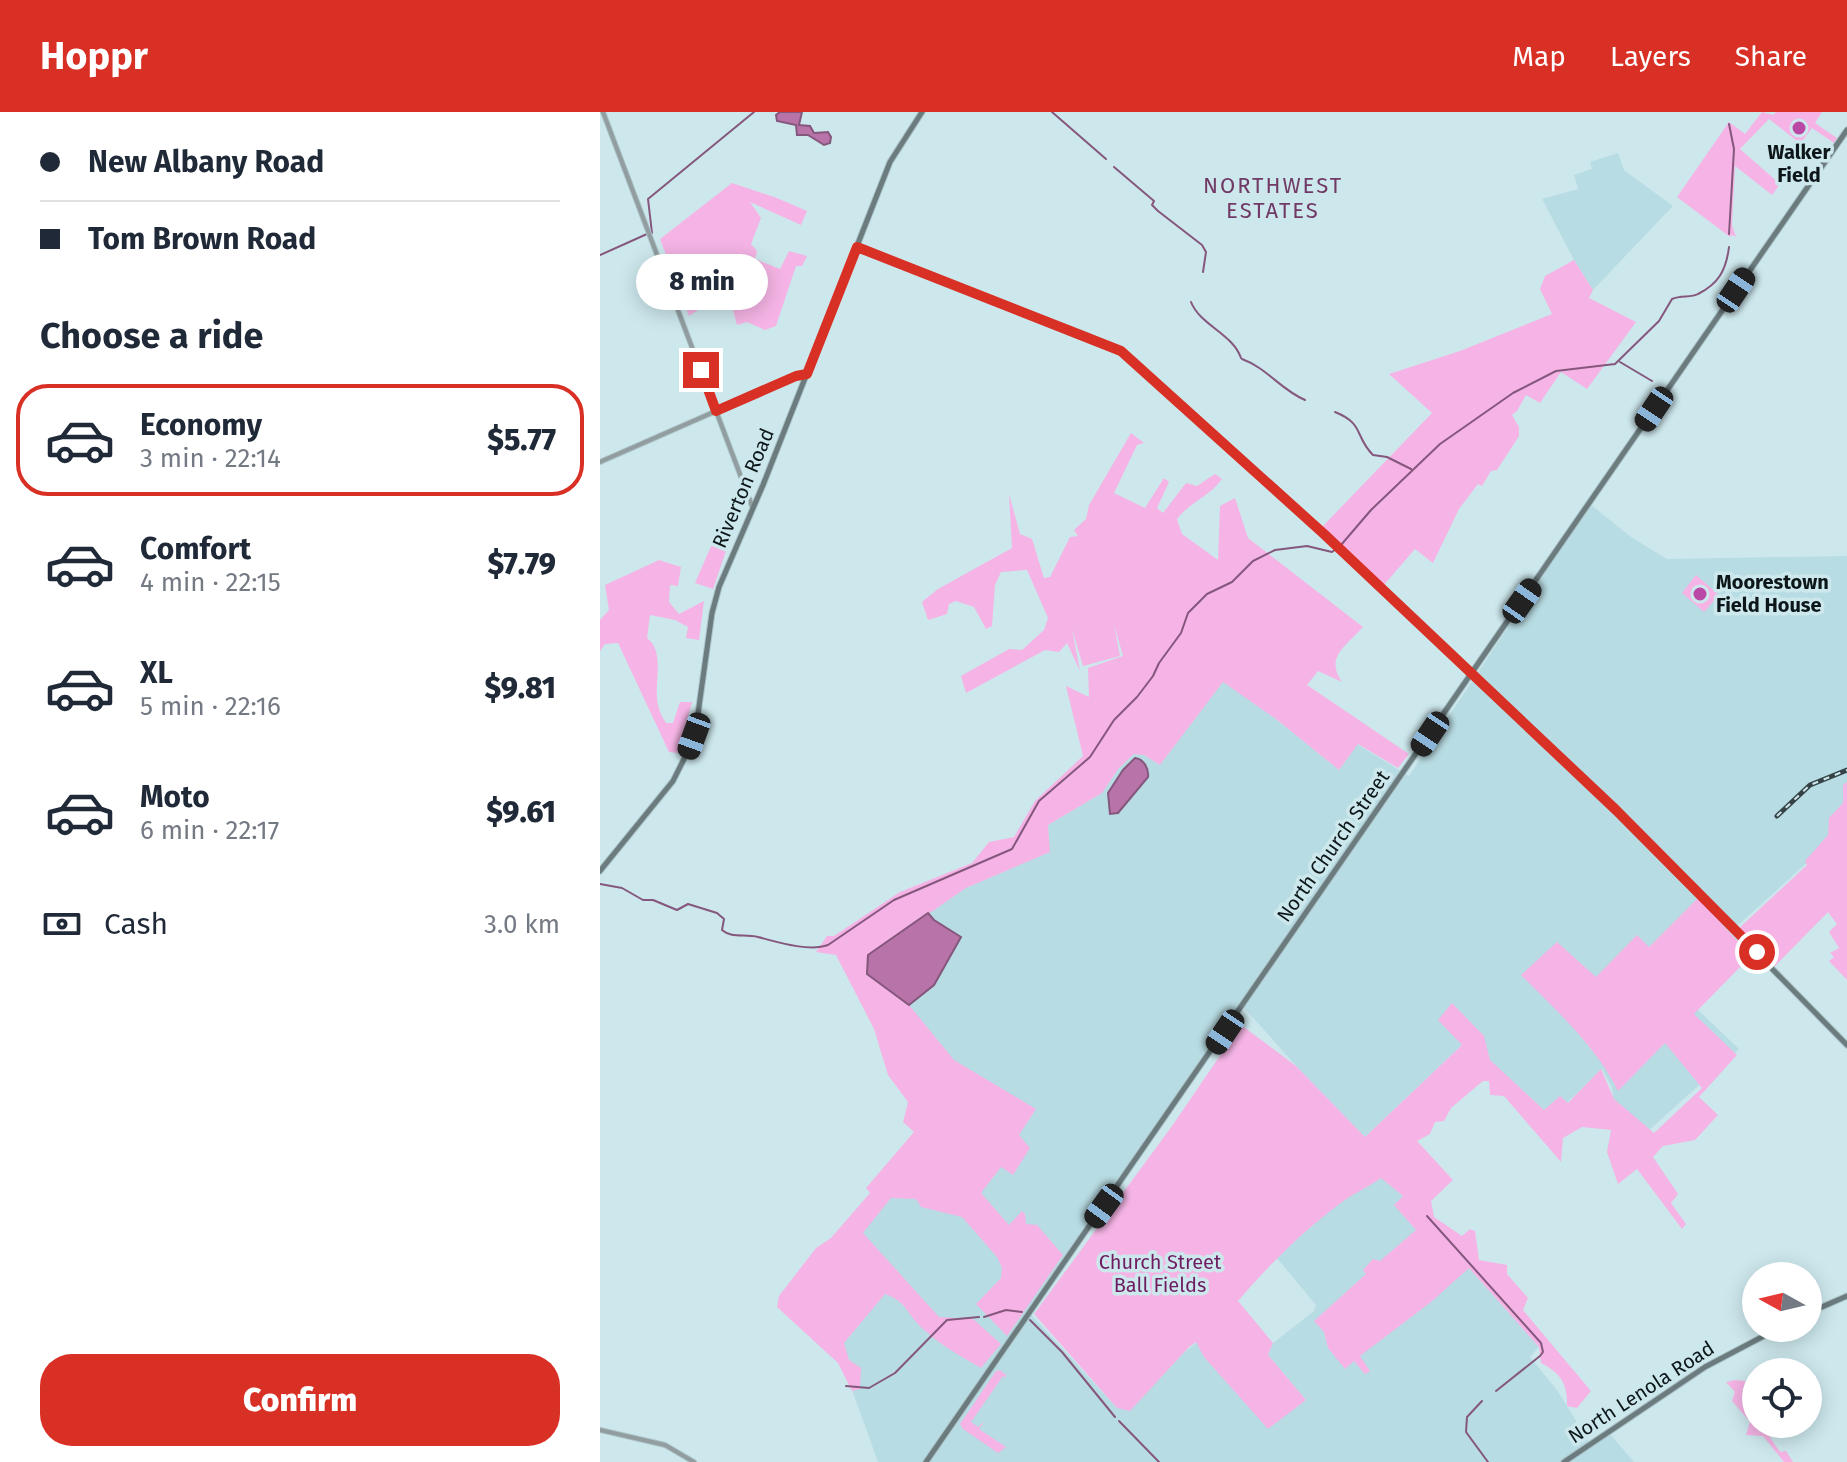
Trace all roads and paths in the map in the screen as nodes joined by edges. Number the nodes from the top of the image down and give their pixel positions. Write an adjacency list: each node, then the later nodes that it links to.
1 (603, 112): 6 (street)
2 (922, 112): 4 (main road, Riverton Road)
3 (1847, 130): 9 (main road, North Church Street)
4 (857, 247): 5 (main road, Riverton Road); 9 (main road)
5 (807, 374): 6 (street); 8 (main road, Riverton Road)
6 (716, 411): 7 (street); 8 (street)
7 (600, 462)
8 (753, 508): 10 (main road, Riverton Road)
9 (1471, 675): 11 (main road); 17 (main road, North Church Street)
10 (600, 871)
11 (1847, 1045)
12 (1847, 1296): 13 (main road)
13 (1822, 1307)
14 (1752, 1342): 18 (main road, North Lenola Road)
15 (600, 1430): 16 (street)
16 (694, 1462)
17 (926, 1462)
18 (1564, 1462)

